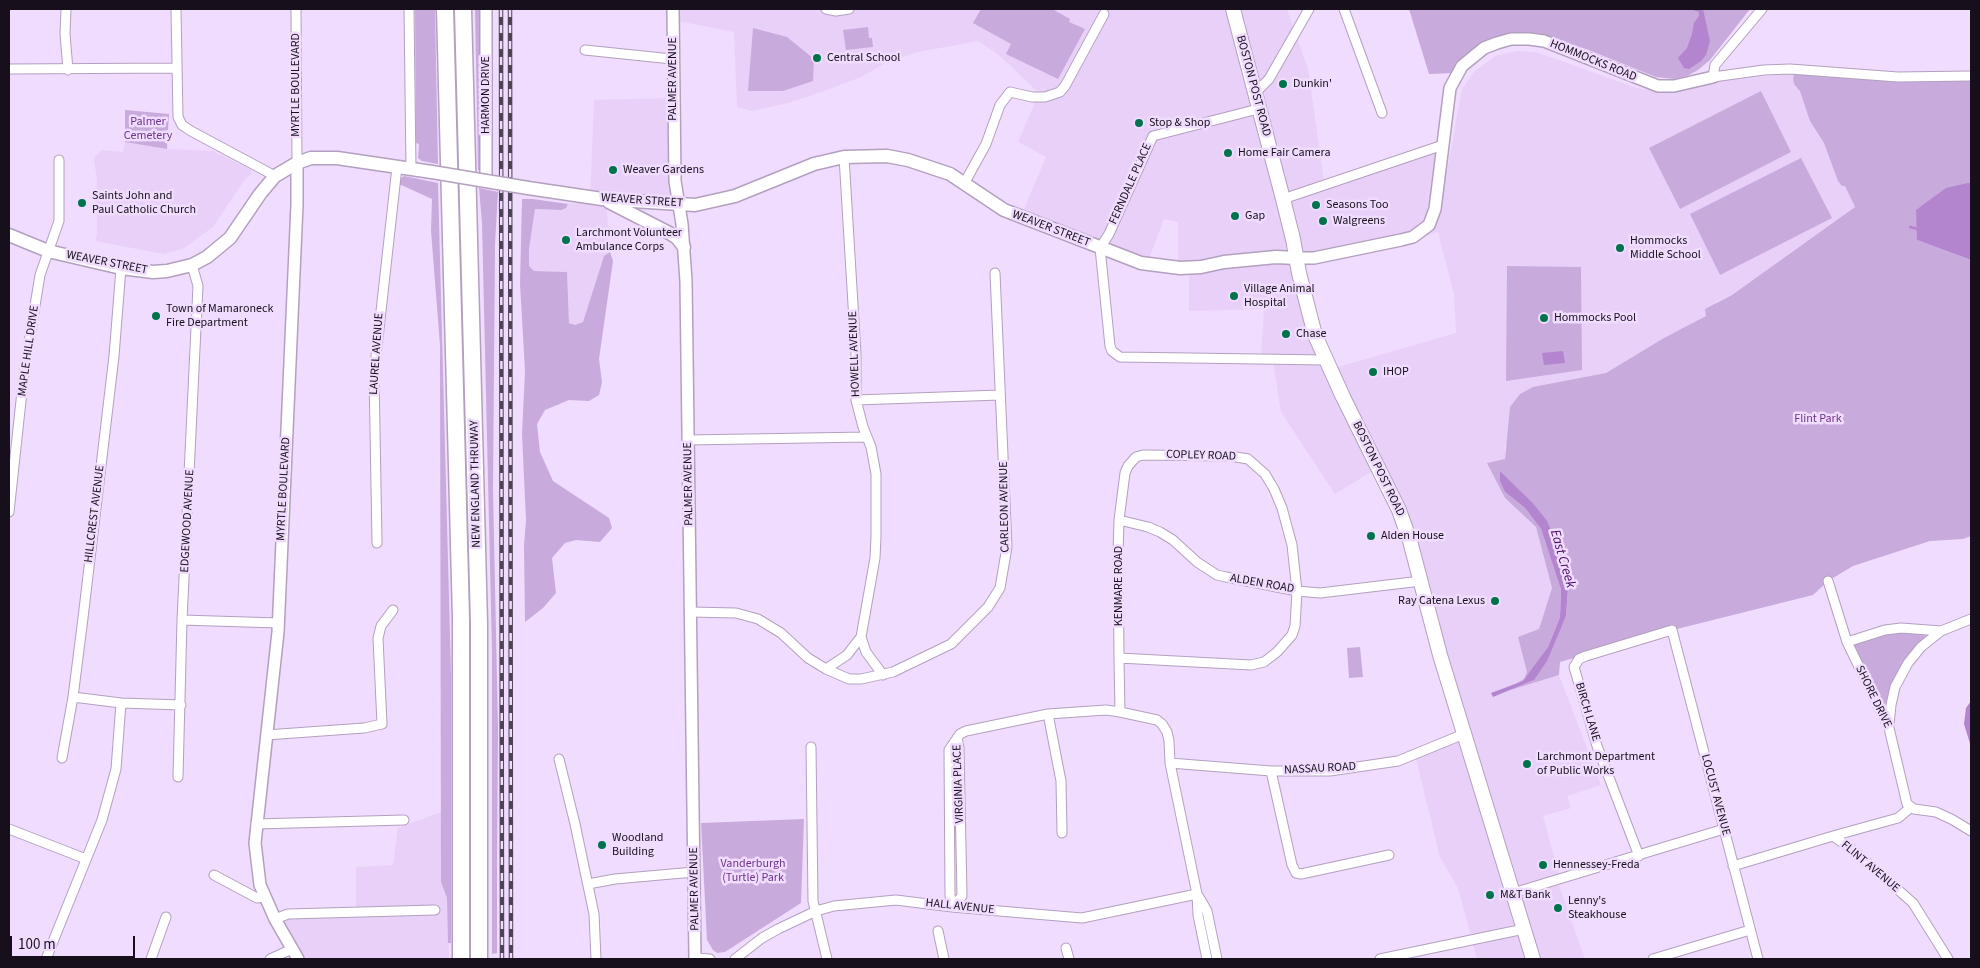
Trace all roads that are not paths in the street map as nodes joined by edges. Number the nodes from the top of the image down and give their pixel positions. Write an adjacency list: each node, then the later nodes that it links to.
1 (66, 9): 20 (street)
2 (176, 9): 18 (street)
3 (296, 9): 29 (street, MYRTLE BOULEVARD)
4 (409, 9): 31 (street)
5 (445, 9): 116 (highway, NEW ENGLAND THRUWAY)
6 (463, 9): 117 (highway, NEW ENGLAND THRUWAY)
7 (486, 9): 33 (street, HARMON DRIVE)
8 (673, 9): 17 (street, PALMER AVENUE)
9 (826, 9): 10 (street)
10 (849, 9)
11 (1233, 9): 23 (main road, BOSTON POST ROAD)
12 (1309, 9): 23 (street)
13 (1344, 9): 25 (street)
14 (1762, 9): 22 (street)
15 (1104, 14): 34 (street)
16 (585, 50): 17 (street)
17 (672, 58): 37 (street, PALMER AVENUE)
18 (177, 68): 20 (street); 32 (street)
19 (9, 69): 20 (street)
20 (68, 70)
21 (1971, 76): 22 (street, HOMMOCKS ROAD)
22 (1712, 77): 26 (street, HOMMOCKS ROAD)
23 (1254, 94): 24 (main road, BOSTON POST ROAD)
24 (1258, 109): 36 (main road, BOSTON POST ROAD); 40 (street, FERNDALE PLACE)
25 (1382, 113)
26 (1443, 145): 36 (street); 42 (street, HOMMOCKS ROAD)
27 (844, 157): 34 (main road, WEAVER STREET); 37 (main road, WEAVER STREET); 48 (street, HOWELL AVENUE)
28 (59, 160): 41 (street, MAPLE HILL DRIVE)
29 (298, 163): 30 (main road, WEAVER STREET); 32 (main road, WEAVER STREET); 62 (street, MYRTLE BOULEVARD)
30 (397, 167): 31 (main road, WEAVER STREET); 54 (street, LAUREL AVENUE)
31 (411, 169): 33 (main road, WEAVER STREET, bridge)
32 (275, 176): 43 (main road, WEAVER STREET)
33 (486, 177): 35 (main road, WEAVER STREET, bridge)
34 (965, 182): 40 (main road, WEAVER STREET)
35 (602, 199): 37 (main road, WEAVER STREET); 39 (main road)
36 (1283, 199): 42 (main road, BOSTON POST ROAD)
37 (678, 204): 39 (street, PALMER AVENUE)
38 (9, 236): 41 (main road, WEAVER STREET)
39 (684, 247): 50 (street, PALMER AVENUE)
40 (1100, 248): 42 (main road, WEAVER STREET); 46 (street)
41 (48, 251): 44 (main road, WEAVER STREET); 52 (street, MAPLE HILL DRIVE)
42 (1296, 258): 46 (main road, BOSTON POST ROAD)
43 (192, 265): 44 (main road, WEAVER STREET); 61 (street, EDGEWOOD AVENUE)
44 (121, 268): 70 (street, HILLCREST AVENUE)
45 (995, 274): 47 (street, CARLEON AVENUE)
46 (1326, 360): 55 (main road, BOSTON POST ROAD)
47 (1000, 395): 48 (street); 69 (street, CARLEON AVENUE)
48 (856, 400): 49 (street, HOWELL AVENUE)
49 (867, 437): 50 (street); 65 (street, HOWELL AVENUE)
50 (688, 440): 59 (street, PALMER AVENUE)
51 (1132, 462): 53 (street, KENMARE ROAD); 57 (street, COPLEY ROAD)
52 (9, 512)
53 (1119, 520): 57 (street, ALDEN ROAD); 67 (street, KENMARE ROAD)
54 (377, 542)
55 (1421, 581): 57 (street, ALDEN ROAD); 77 (main road, BOSTON POST ROAD)
56 (1828, 581): 66 (street, SHORE DRIVE)
57 (1297, 591): 67 (street, COPLEY ROAD)
58 (393, 610): 76 (street)
59 (691, 612): 68 (street, CARLEON AVENUE); 96 (street, PALMER AVENUE)
60 (1971, 619): 64 (street)
61 (182, 620): 62 (street); 72 (street, EDGEWOOD AVENUE)
62 (278, 623): 76 (street, MYRTLE BOULEVARD)
63 (1672, 630): 88 (street, LOCUST AVENUE); 93 (street, BIRCH LANE)
64 (1941, 631): 66 (street); 75 (street)
65 (861, 637): 68 (street, HOWELL AVENUE); 69 (street)
66 (1848, 642): 75 (street, SHORE DRIVE)
67 (1119, 658): 73 (street, KENMARE ROAD)
68 (826, 669): 69 (street, CARLEON AVENUE)
69 (883, 674)
70 (73, 697): 71 (street); 79 (street, HILLCREST AVENUE)
71 (121, 702): 72 (street); 94 (street)
72 (181, 705): 83 (street, EDGEWOOD AVENUE)
73 (1120, 712): 74 (street); 81 (street)
74 (1048, 714): 90 (street); 102 (street, VIRGINIA PLACE)
75 (1889, 728): 84 (street, SHORE DRIVE)
76 (266, 734): 86 (street, MYRTLE BOULEVARD)
77 (1464, 734): 82 (street, NASSAU ROAD); 99 (main road, BOSTON POST ROAD)
78 (812, 747): 104 (street)
79 (62, 758)
80 (558, 760): 98 (street)
81 (1170, 763): 82 (street, NASSAU ROAD); 100 (street)
82 (1271, 772): 92 (street)
83 (178, 777)
84 (1910, 808): 89 (street); 91 (street)
85 (404, 820): 86 (street)
86 (256, 824): 101 (street, MYRTLE BOULEVARD)
87 (9, 828): 94 (street)
88 (1724, 829): 93 (street); 95 (street, LOCUST AVENUE)
89 (1971, 831)
90 (1062, 833)
91 (1833, 836): 95 (street, FLINT AVENUE); 130 (street, FLINT AVENUE)
92 (1389, 855)
93 (1639, 856): 99 (street)
94 (86, 859): 113 (street)
95 (1733, 866): 108 (street, LOCUST AVENUE)
96 (694, 872): 98 (street); 112 (street, PALMER AVENUE)
97 (214, 876): 101 (street)
98 (588, 884): 118 (street)
99 (1513, 893): 107 (main road, BOSTON POST ROAD)
100 (1197, 894): 102 (street, HALL AVENUE); 124 (street); 125 (street)
101 (265, 897): 106 (street, MYRTLE BOULEVARD)
102 (952, 907): 104 (street, HALL AVENUE)
103 (435, 910): 106 (street)
104 (816, 912): 120 (street, HALL AVENUE); 121 (street)
105 (166, 917): 114 (street)
106 (275, 919): 111 (street, MYRTLE BOULEVARD)
107 (1524, 929): 126 (street); 127 (main road, BOSTON POST ROAD)
108 (1750, 930): 128 (street); 129 (street, LOCUST AVENUE)
109 (938, 931): 122 (street)
110 (1066, 948): 123 (street)
111 (295, 954): 115 (street)
112 (695, 958): 119 (street)
113 (46, 959)
114 (150, 959)
115 (270, 959)
116 (461, 959)
117 (479, 959)
118 (596, 959)
119 (710, 959)
120 (735, 959)
121 (827, 959)
122 (944, 959)
123 (1069, 959)
124 (1207, 959)
125 (1217, 959)
126 (1380, 959)
127 (1533, 959)
128 (1653, 959)
129 (1758, 959)
130 (1948, 959)

